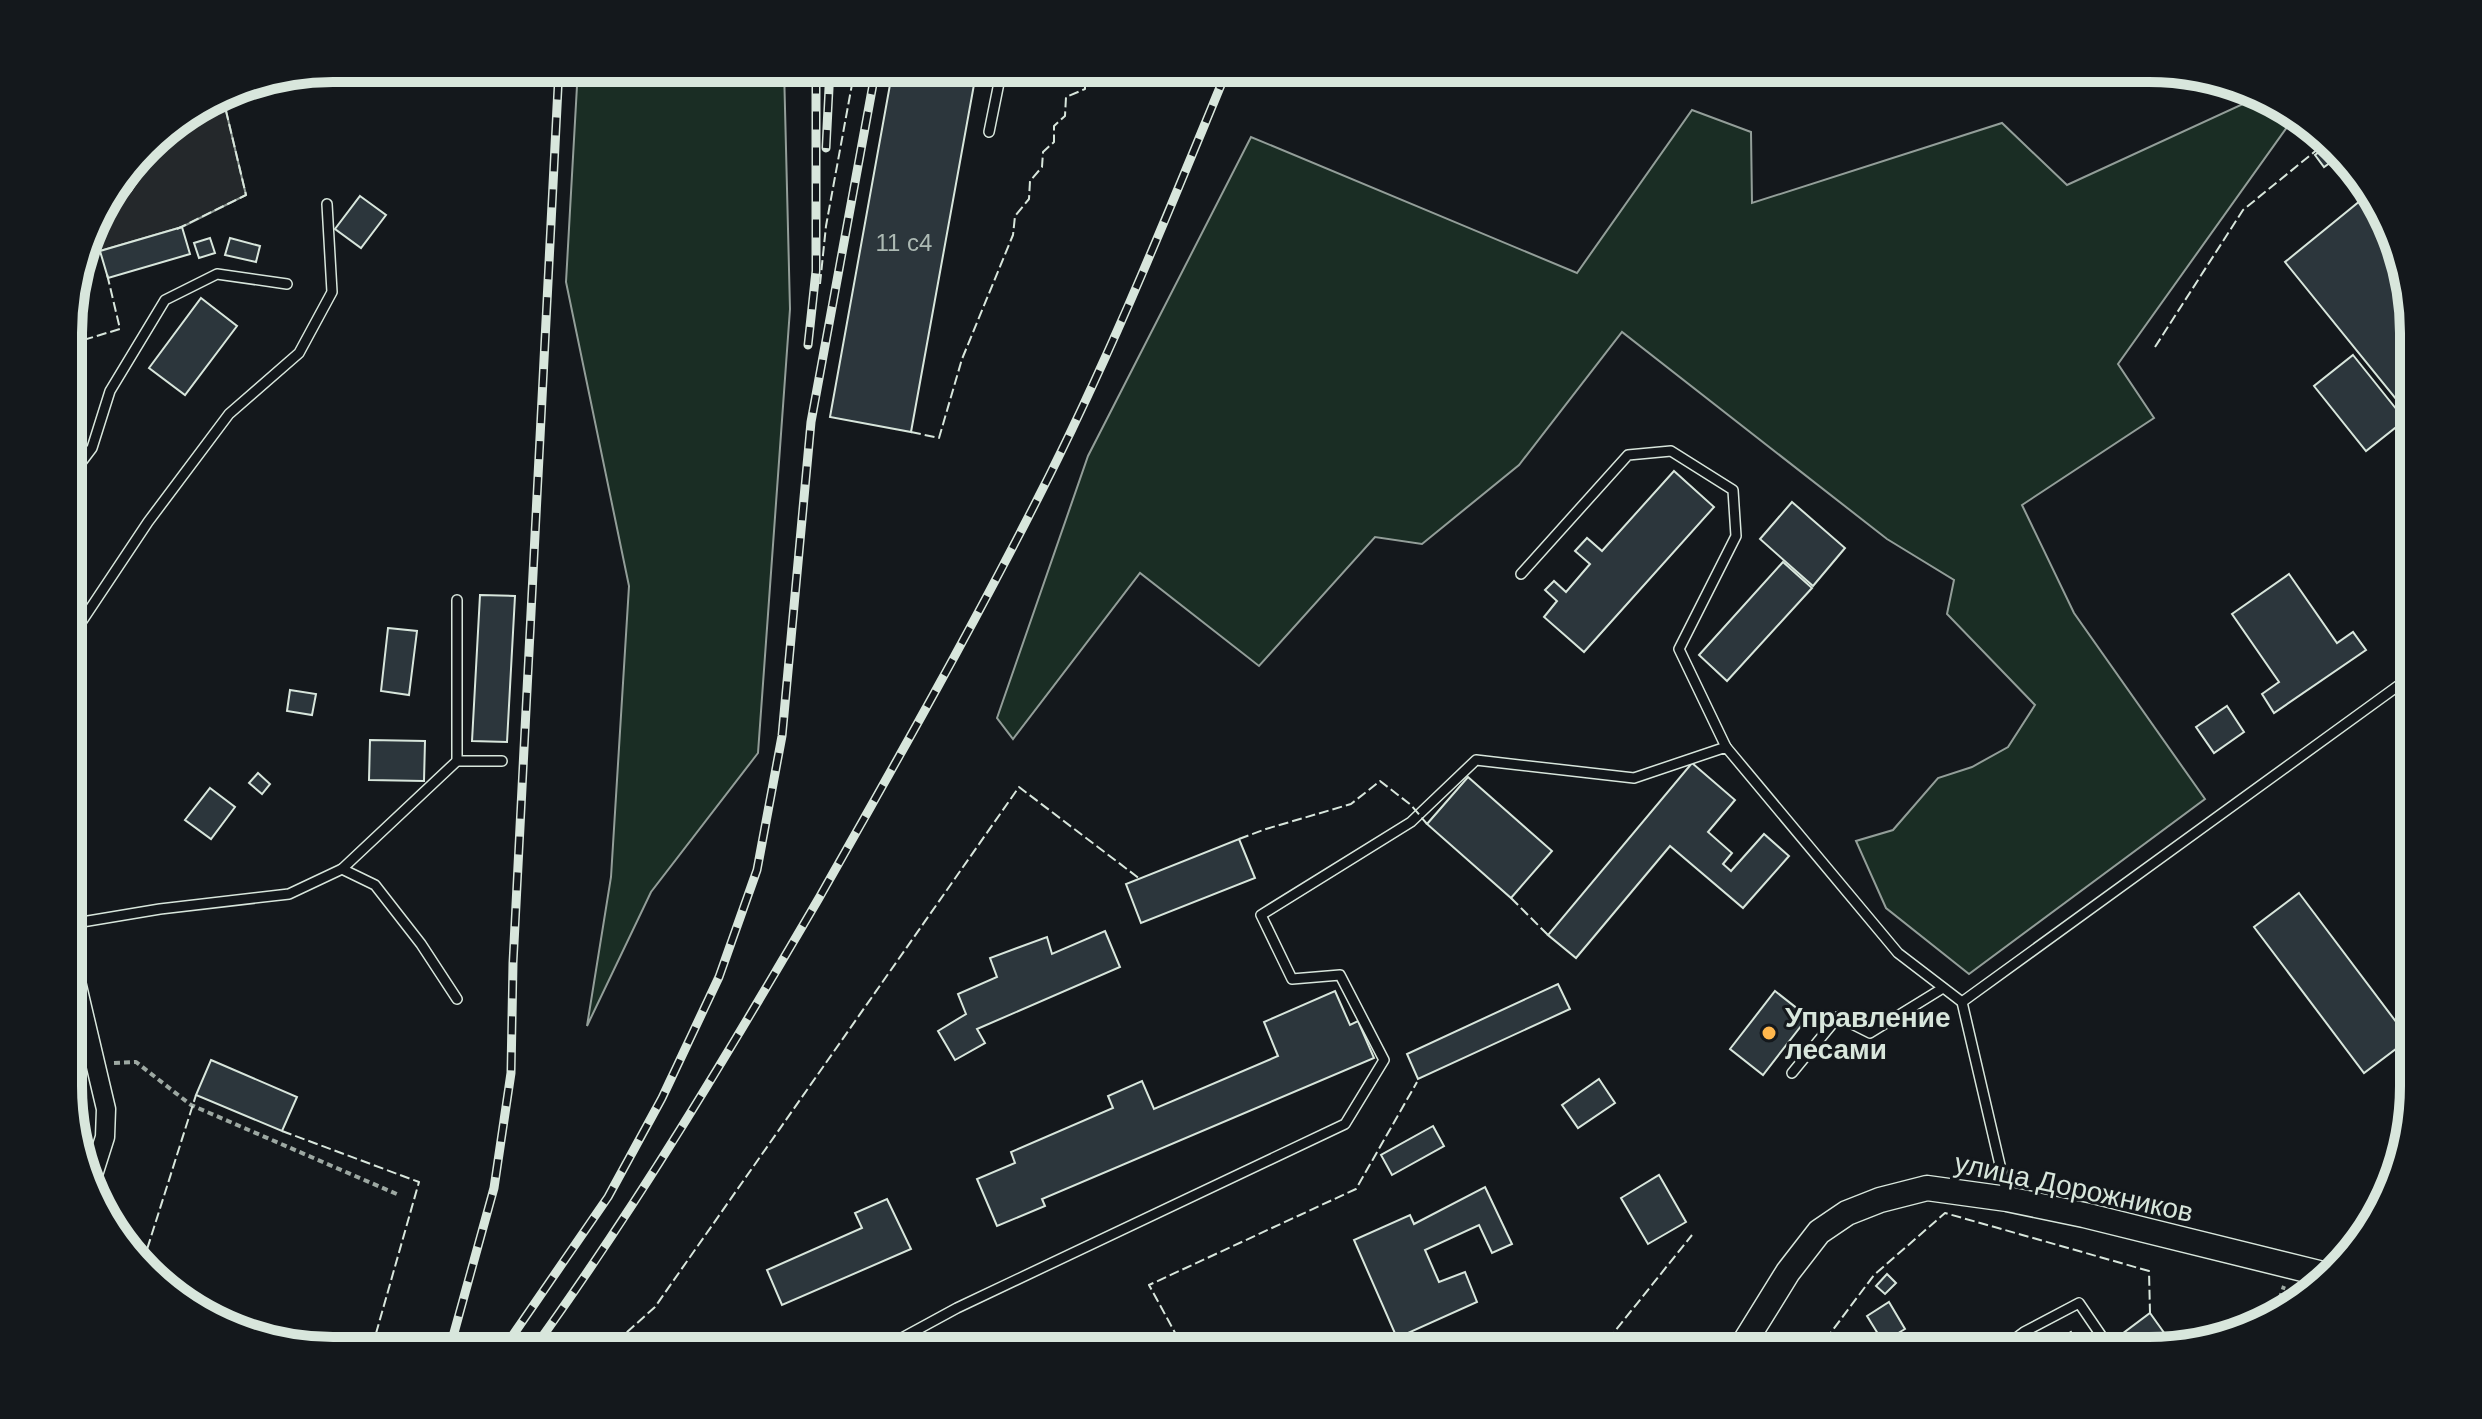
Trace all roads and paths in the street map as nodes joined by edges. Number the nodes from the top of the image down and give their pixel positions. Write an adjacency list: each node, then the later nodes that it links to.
1 (999, 83): 2 (lane)
2 (989, 132)
3 (327, 204): 8 (lane)
4 (287, 284): 5 (lane)
5 (82, 461)
6 (1521, 574): 10 (lane)
7 (457, 600): 11 (lane)
8 (82, 621)
9 (2399, 685): 17 (lane)
10 (1726, 747): 15 (lane); 30 (lane)
11 (457, 761): 12 (lane); 13 (lane)
12 (502, 761)
13 (342, 869): 14 (lane); 16 (lane)
14 (82, 922)
15 (1943, 988): 17 (lane); 20 (lane)
16 (457, 999)
17 (1962, 1002): 23 (lane)
18 (82, 1004): 19 (street)
19 (97, 1063): 21 (street); 22 (path)
20 (1792, 1073)
21 (95, 1168)
22 (399, 1195)
23 (2007, 1199): 24 (street, улица Дорожников); 27 (street, улица Дорожников)
24 (2290, 1266): 25 (street, улица Дорожников); 26 (path)
25 (2316, 1272)
26 (2279, 1300)
27 (1748, 1336)
28 (2019, 1336): 29 (lane)
29 (2101, 1336)
30 (904, 1337)

